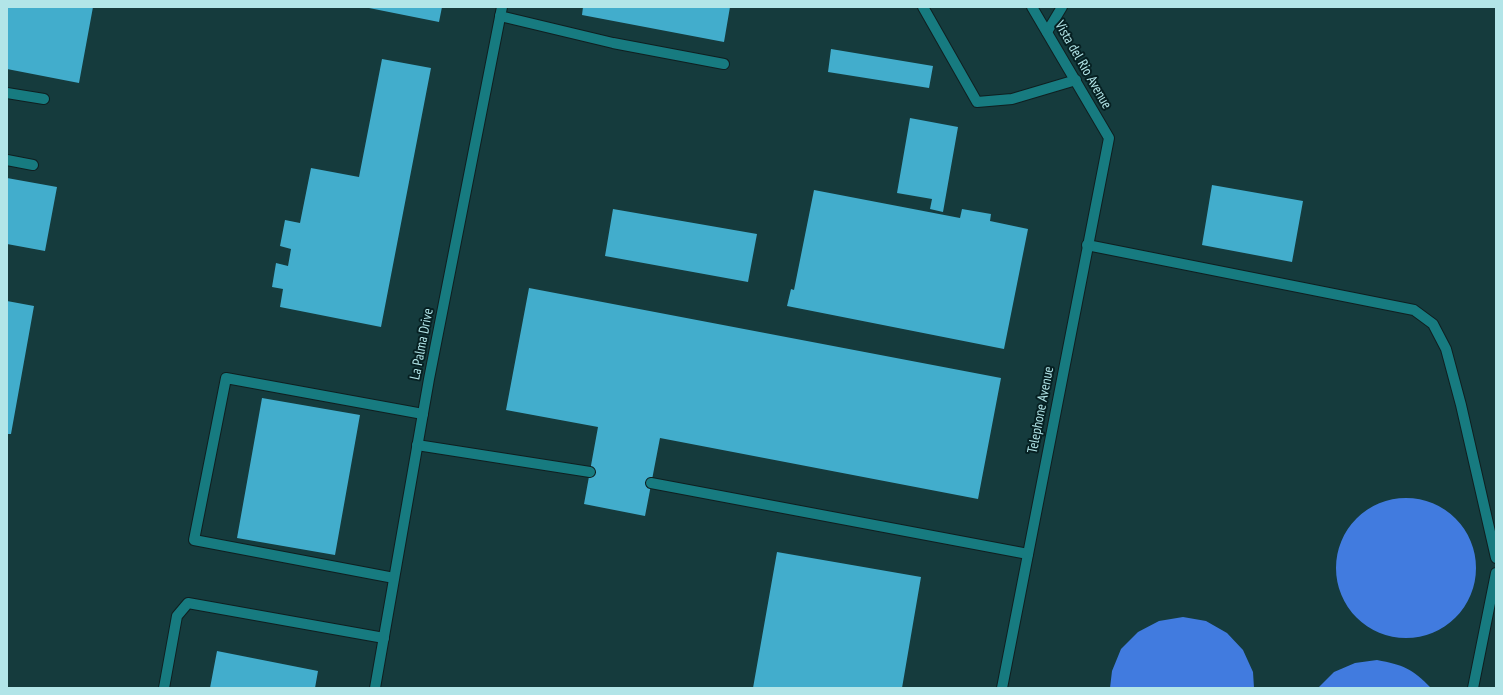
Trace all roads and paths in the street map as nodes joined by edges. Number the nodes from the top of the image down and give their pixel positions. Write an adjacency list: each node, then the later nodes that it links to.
1 (923, 7): 7 (street)
2 (1032, 7): 5 (street, Vista del Rio Avenue)
3 (1062, 7): 5 (street)
4 (501, 12): 6 (street); 14 (street, La Palma Drive)
5 (1047, 32): 7 (street, Vista del Rio Avenue)
6 (724, 64)
7 (1076, 80): 10 (street, Vista del Rio Avenue)
8 (7, 93): 9 (street)
9 (44, 99)
10 (1109, 138): 13 (street, Telephone Avenue)
11 (7, 160): 12 (street)
12 (33, 165)
13 (1087, 245): 18 (street, Telephone Avenue); 19 (street)
14 (423, 414): 15 (street, La Palma Drive); 21 (street)
15 (418, 445): 16 (street); 21 (street, La Palma Drive)
16 (590, 472)
17 (651, 483): 18 (street)
18 (1028, 554): 25 (street, Telephone Avenue)
19 (1496, 558)
20 (1496, 573): 26 (street)
21 (394, 578): 22 (street, La Palma Drive)
22 (384, 638): 23 (street); 24 (street, La Palma Drive)
23 (164, 688)
24 (375, 688)
25 (1002, 688)
26 (1473, 688)

